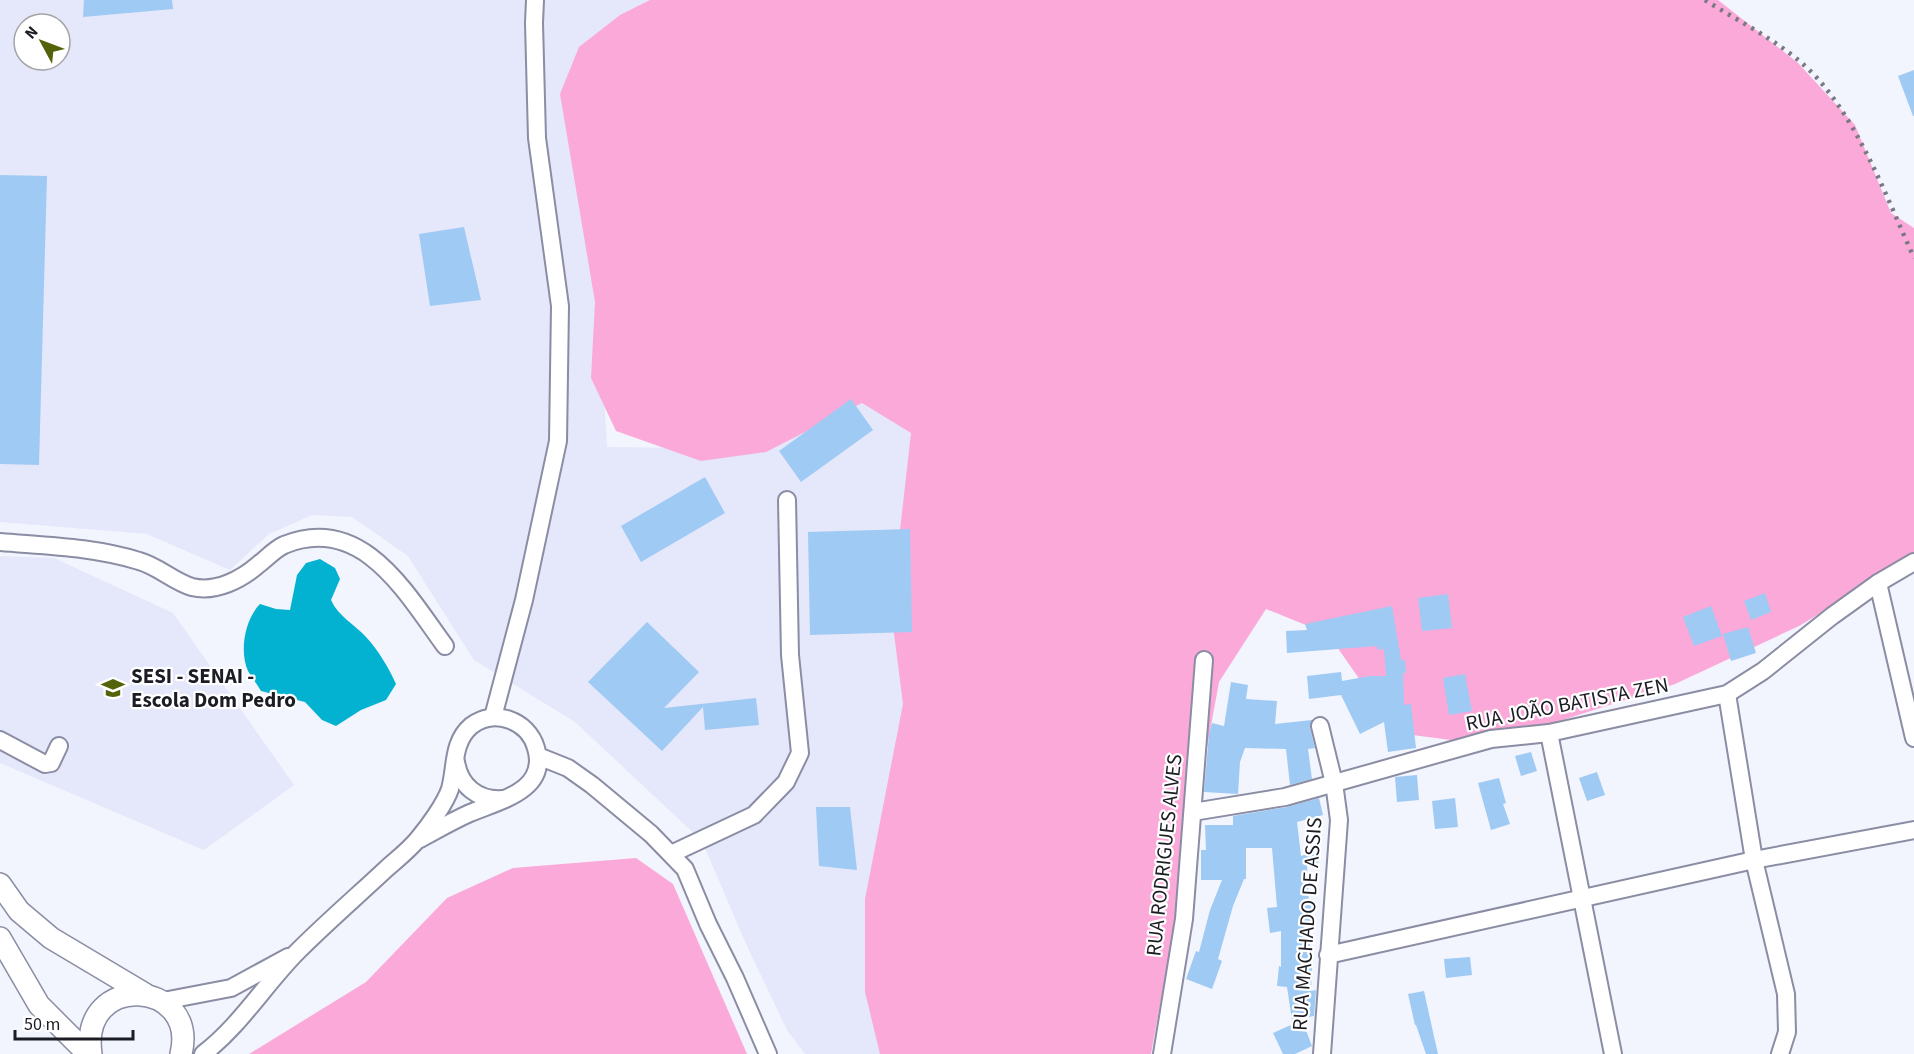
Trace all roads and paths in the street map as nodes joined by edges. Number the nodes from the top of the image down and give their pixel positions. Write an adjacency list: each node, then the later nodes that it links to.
1 (536, 0): 9 (street)
2 (787, 500): 22 (street)
3 (0, 542): 6 (street)
4 (1914, 562): 5 (street, RUA JOÃO BATISTA ZEN)
5 (1878, 583): 8 (street, RUA JOÃO BATISTA ZEN); 12 (street)
6 (445, 646)
7 (1204, 660): 19 (street, RUA RODRIGUES ALVES)
8 (1727, 694): 11 (street, RUA JOÃO BATISTA ZEN); 23 (street)
9 (493, 717): 15 (street); 16 (street)
10 (1320, 726): 17 (street, RUA MACHADO DE ASSIS)
11 (1549, 733): 17 (street, RUA JOÃO BATISTA ZEN); 25 (street)
12 (1914, 738)
13 (0, 740): 14 (street)
14 (59, 746)
15 (538, 756): 18 (street); 22 (street)
16 (455, 759): 18 (street); 21 (street)
17 (1334, 783): 19 (street, RUA JOÃO BATISTA ZEN); 28 (street, RUA MACHADO DE ASSIS)
18 (507, 799): 21 (street)
19 (1192, 812): 34 (street, RUA RODRIGUES ALVES)
20 (1914, 830): 23 (street)
21 (418, 840): 27 (street)
22 (671, 854): 33 (street)
23 (1754, 860): 25 (street); 37 (street)
24 (0, 884): 29 (main road)
25 (1581, 898): 28 (street); 36 (street)
26 (0, 938): 30 (main road)
27 (297, 952): 29 (street); 32 (street)
28 (1328, 954): 35 (street, RUA MACHADO DE ASSIS)
29 (154, 997): 30 (main road); 31 (main road)
30 (90, 1054)
31 (181, 1054)
32 (203, 1054)
33 (768, 1054)
34 (1162, 1054)
35 (1322, 1054)
36 (1613, 1054)
37 (1780, 1054)

